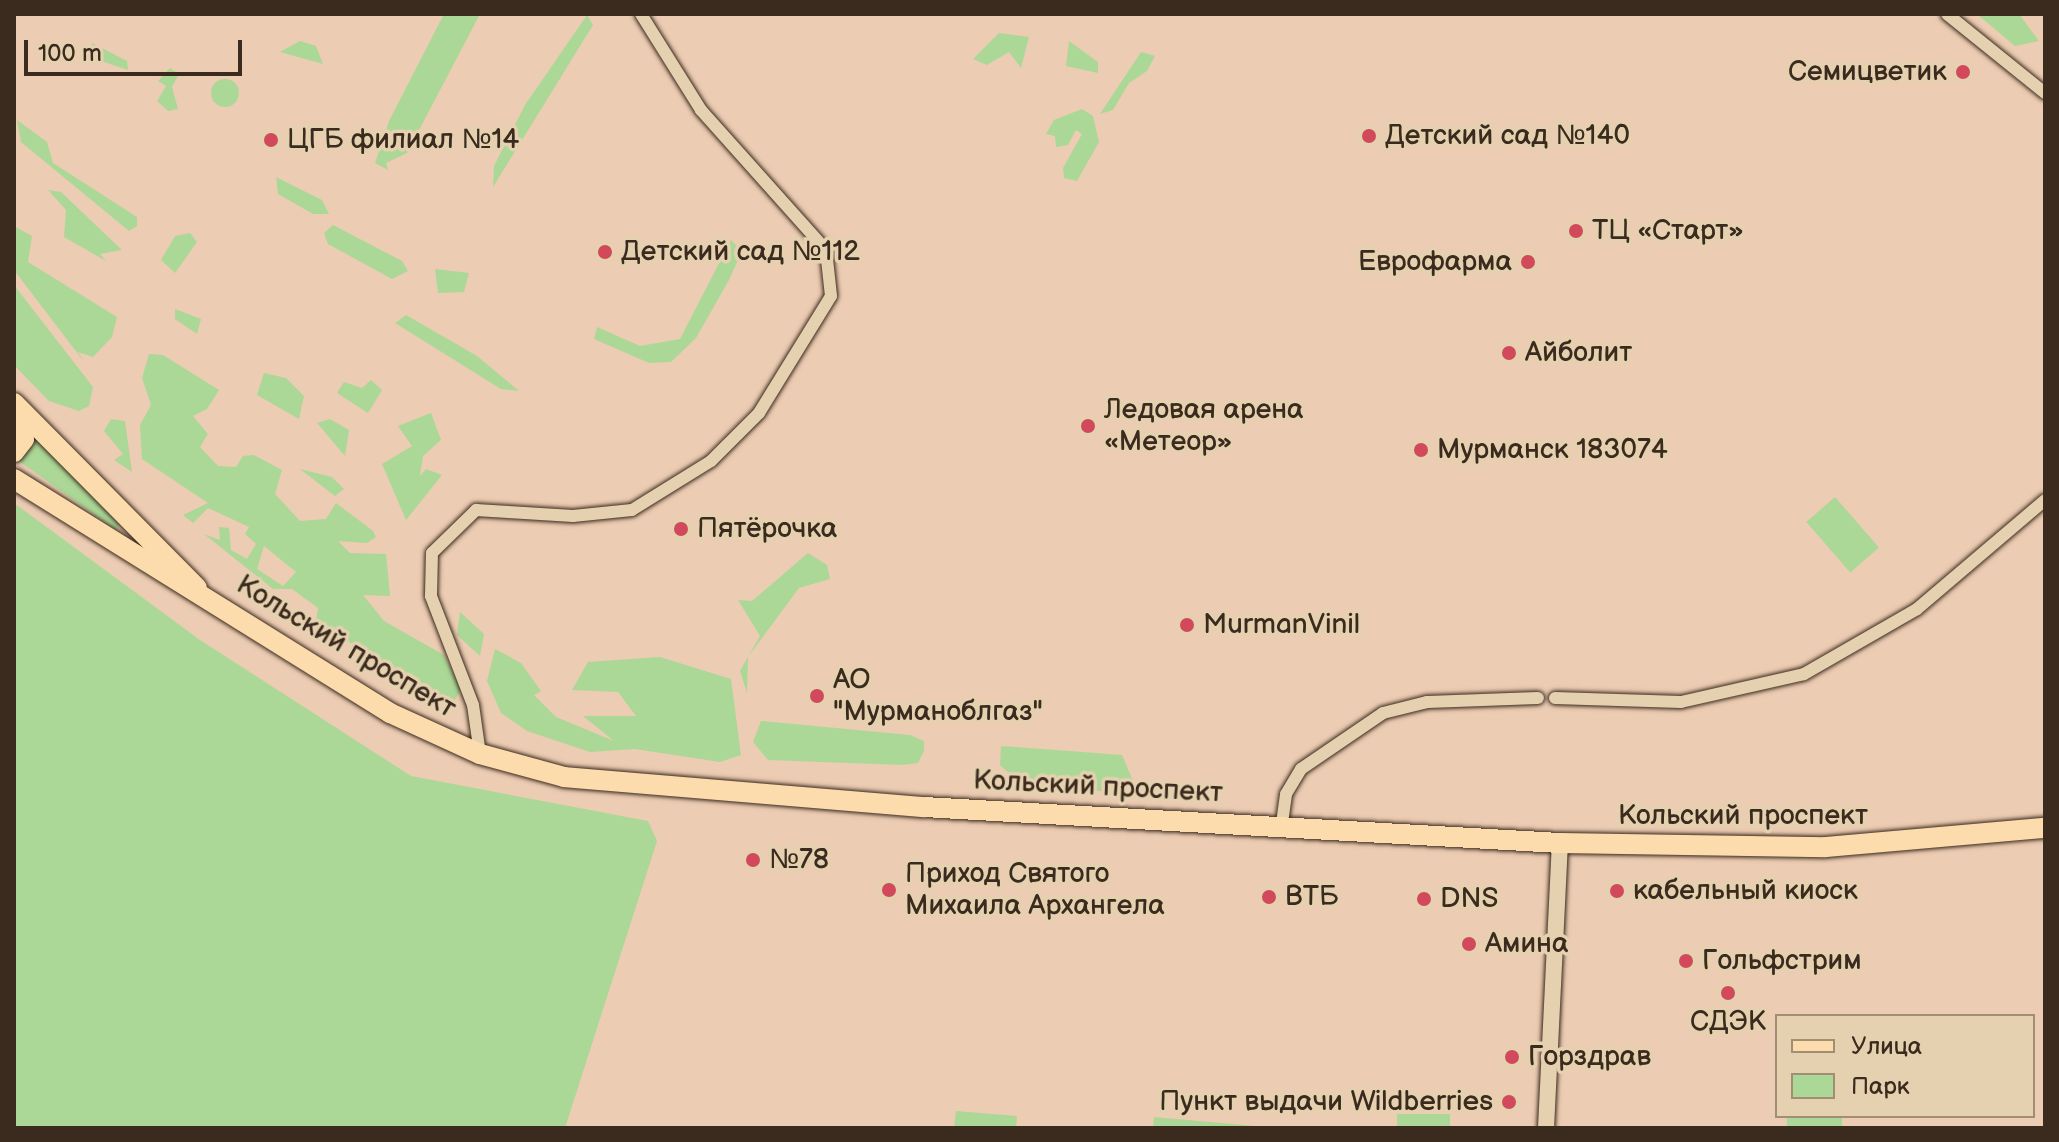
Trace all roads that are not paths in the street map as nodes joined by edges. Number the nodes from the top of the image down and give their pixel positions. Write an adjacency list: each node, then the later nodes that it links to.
1 (641, 14): 11 (street)
2 (1947, 14): 3 (street)
3 (2045, 93)
4 (14, 403): 5 (main road); 8 (main road, Кольский проспект)
5 (14, 452)
6 (14, 479): 8 (main road, Кольский проспект)
7 (2045, 500): 10 (street)
8 (197, 588): 11 (main road, Кольский проспект)
9 (1538, 698): 12 (street)
10 (1555, 698)
11 (480, 754): 12 (main road, Кольский проспект)
12 (1282, 823): 14 (main road, Кольский проспект)
13 (2045, 828): 14 (main road, Кольский проспект)
14 (1560, 843): 15 (street)
15 (1546, 1128)

